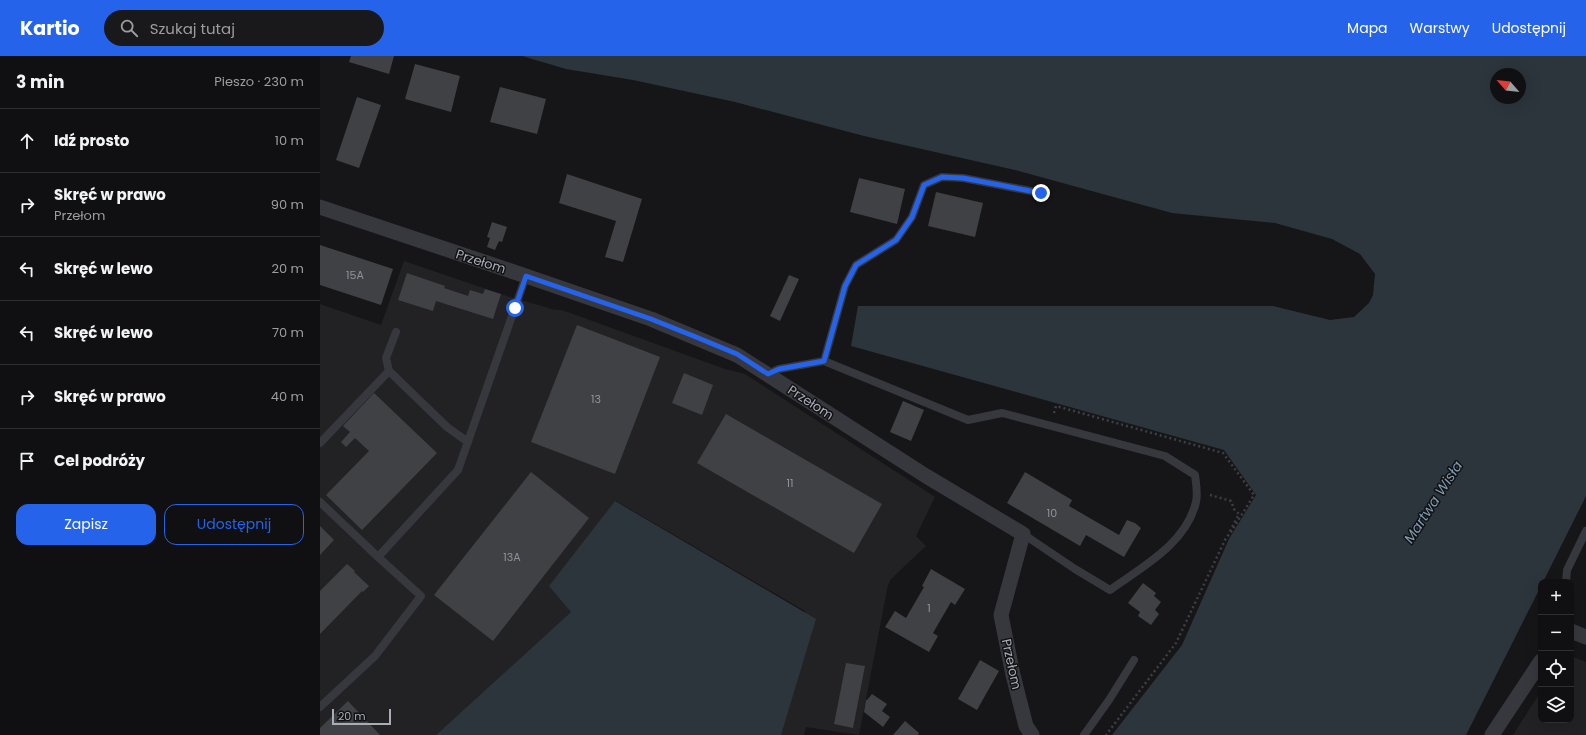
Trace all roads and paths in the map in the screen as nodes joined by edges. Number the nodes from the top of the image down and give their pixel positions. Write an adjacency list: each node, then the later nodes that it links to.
1 (1041, 193): 5 (lane)
2 (320, 207): 3 (street, Przełom)
3 (526, 276): 7 (street, Przełom); 8 (lane)
4 (396, 332): 6 (lane)
5 (824, 361): 7 (lane); 10 (lane)
6 (389, 371): 8 (lane); 9 (lane)
7 (768, 374): 13 (street, Przełom)
8 (468, 442): 14 (lane)
9 (320, 443)
10 (1196, 491): 13 (lane); 23 (path)
11 (320, 502): 14 (lane)
12 (1586, 532): 15 (lane)
13 (1023, 534): 21 (street, Przełom)
14 (378, 557): 20 (lane)
15 (1566, 579)
16 (1574, 632): 17 (street)
17 (1586, 637)
18 (1134, 660): 22 (lane)
19 (1538, 666): 24 (street)
20 (320, 707)
21 (1032, 735)
22 (1084, 735)
23 (1106, 735)
24 (1492, 735)

